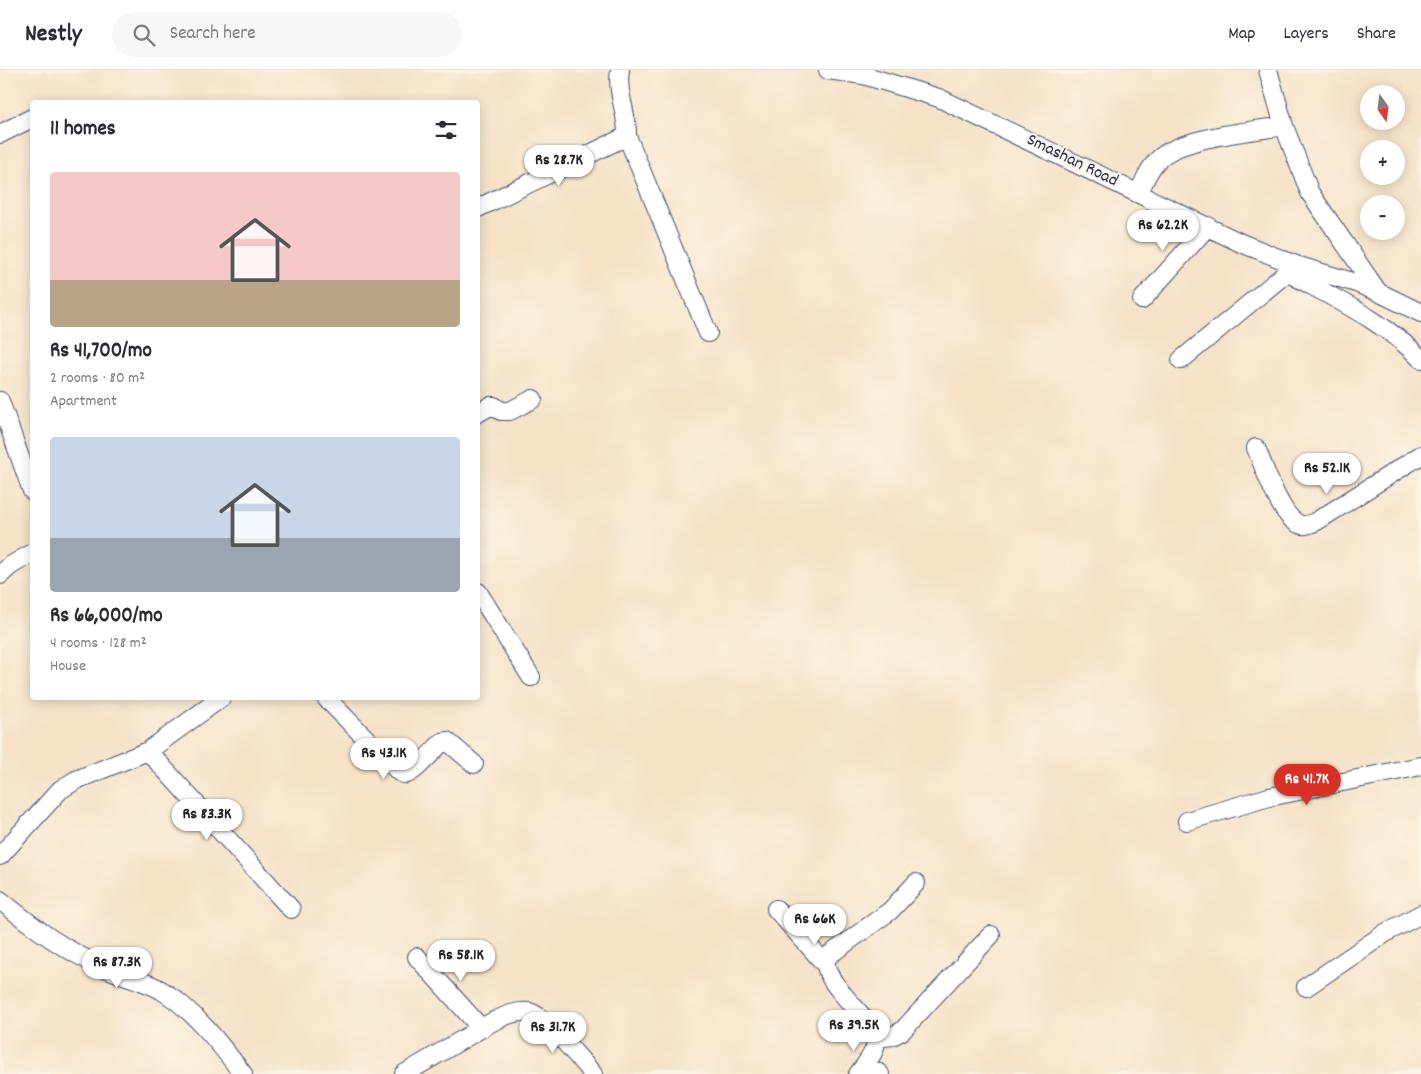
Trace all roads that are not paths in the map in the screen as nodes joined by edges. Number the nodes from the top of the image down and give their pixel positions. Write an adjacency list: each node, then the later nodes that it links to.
1 (620, 70): 7 (street)
2 (828, 70): 8 (street, Smashan Road)
3 (1268, 70): 5 (street)
4 (30, 119): 6 (street)
5 (1284, 126): 8 (street); 12 (street)
6 (0, 134)
7 (627, 136): 9 (street); 15 (street)
8 (1139, 193): 10 (street, Smashan Road)
9 (480, 207)
10 (1208, 226): 11 (street, Smashan Road); 13 (street)
11 (1291, 268): 12 (street, Smashan Road); 16 (street); 17 (street)
12 (1378, 292): 14 (street, Smashan Road)
13 (1142, 300)
14 (1421, 313)
15 (708, 333)
16 (1421, 359)
17 (1182, 360)
18 (533, 399): 20 (street)
19 (0, 401): 23 (street)
20 (480, 412)
21 (1256, 448): 22 (street)
22 (1421, 456)
23 (30, 485)
24 (30, 554): 25 (street)
25 (0, 575)
26 (480, 595): 27 (street)
27 (532, 677)
28 (218, 700): 30 (street)
29 (328, 700): 31 (street)
30 (148, 751): 34 (street); 37 (street)
31 (474, 764)
32 (1421, 766): 33 (street)
33 (1187, 821)
34 (0, 856)
35 (916, 883): 42 (street)
36 (0, 900): 47 (street)
37 (291, 908)
38 (776, 909): 42 (street)
39 (1421, 914): 43 (street)
40 (991, 935): 45 (street)
41 (417, 957): 44 (street)
42 (825, 964): 45 (street)
43 (1306, 987)
44 (481, 1028): 48 (street); 49 (street)
45 (876, 1038): 46 (street)
46 (868, 1071)
47 (243, 1074)
48 (404, 1074)
49 (593, 1074)

